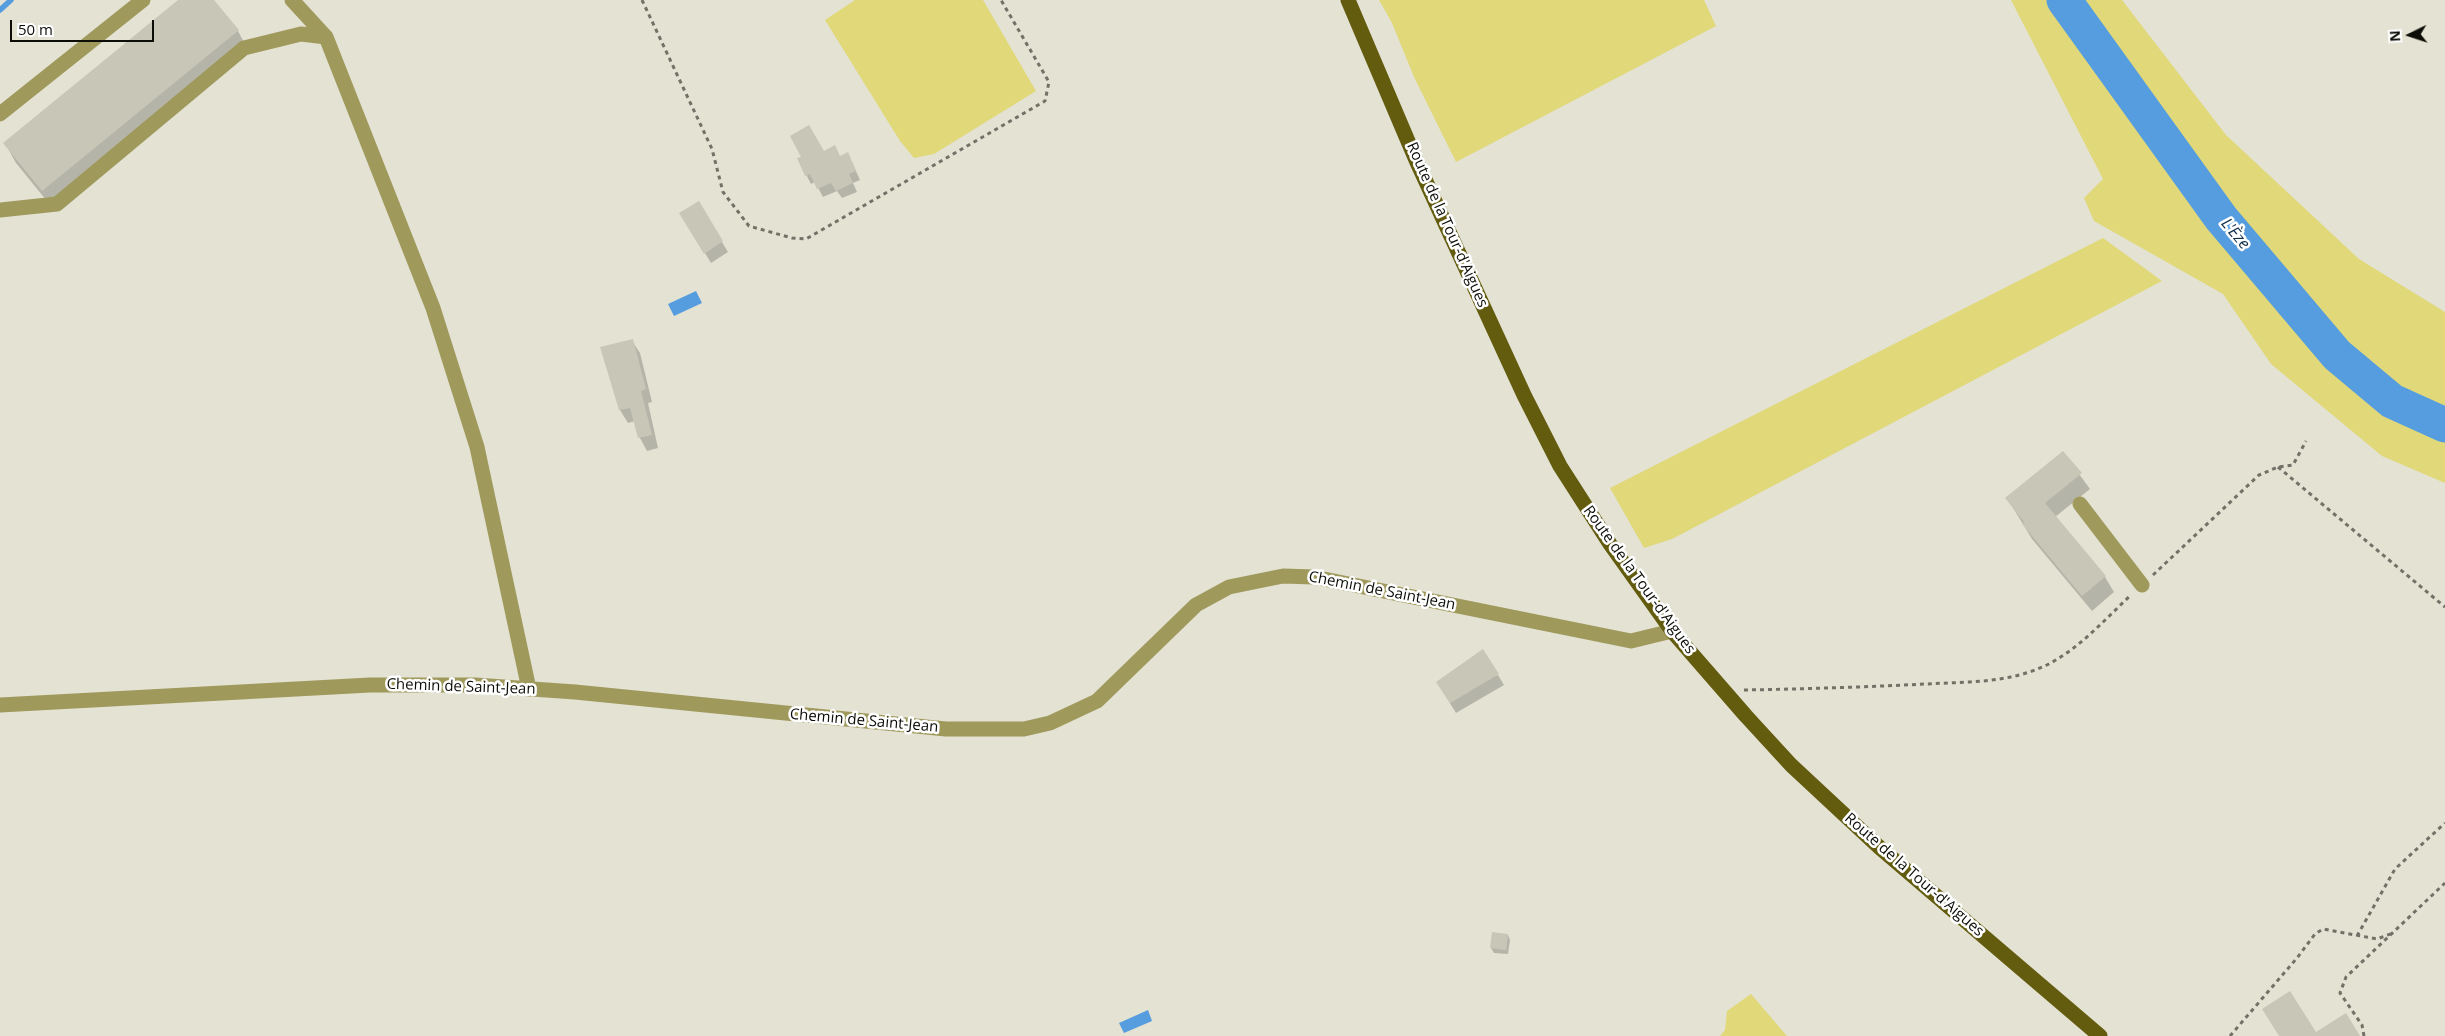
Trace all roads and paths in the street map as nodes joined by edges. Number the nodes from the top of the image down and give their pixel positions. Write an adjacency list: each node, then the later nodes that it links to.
1 (143, 0): 7 (street)
2 (292, 0): 6 (street)
3 (642, 0): 4 (path)
4 (1001, 0)
5 (1348, 0): 14 (main road, Route de la Tour-d'Aigues)
6 (326, 37): 8 (street); 15 (street)
7 (0, 114)
8 (0, 210)
9 (2306, 440): 10 (path)
10 (2278, 467): 12 (path); 13 (path)
11 (2080, 504): 12 (street)
12 (2142, 585): 16 (path)
13 (2445, 607)
14 (1672, 631): 15 (street, Chemin de Saint-Jean); 16 (main road, Route de la Tour-d'Aigues)
15 (529, 689): 17 (street, Chemin de Saint-Jean)
16 (1723, 690): 22 (main road, Route de la Tour-d'Aigues)
17 (0, 705)
18 (2445, 823): 21 (path)
19 (2445, 883): 20 (path)
20 (2393, 933): 21 (path); 24 (path)
21 (2357, 936): 23 (path)
22 (2100, 1036)
23 (2230, 1036)
24 (2364, 1036)

